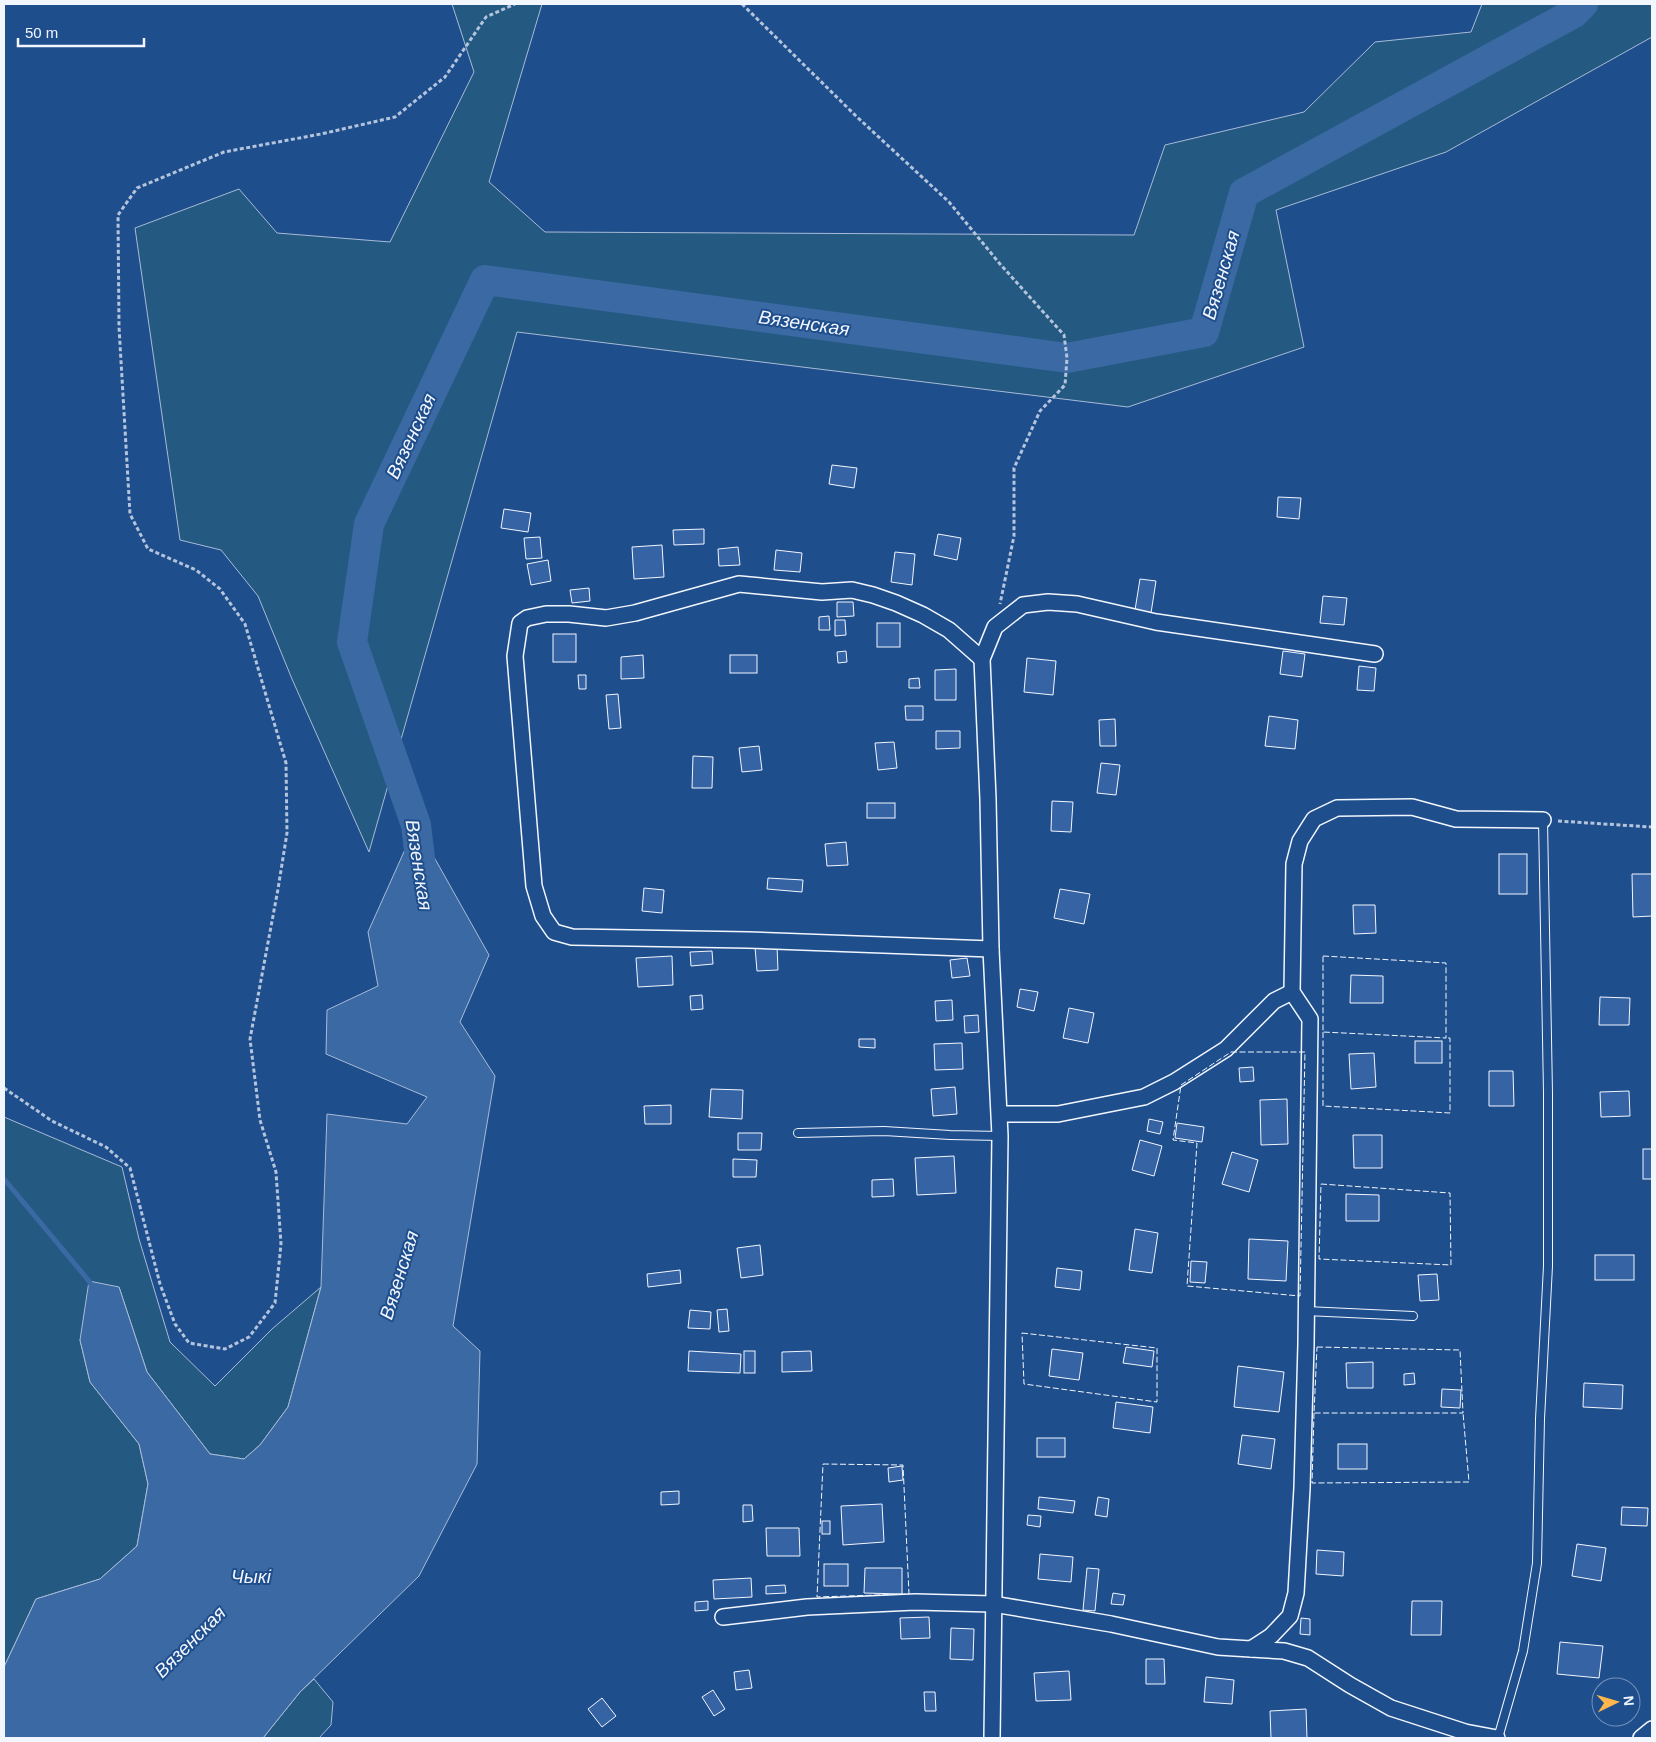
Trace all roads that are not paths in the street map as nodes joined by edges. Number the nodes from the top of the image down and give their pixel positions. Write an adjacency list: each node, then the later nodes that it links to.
1 (1375, 654): 2 (street)
2 (982, 659): 4 (street); 4 (street)
3 (1543, 820): 5 (street); 16 (lane)
4 (992, 949): 6 (street)
5 (1292, 992): 6 (street); 9 (street)
6 (1000, 1114): 8 (street)
7 (798, 1133): 8 (lane)
8 (1000, 1136): 11 (street)
9 (1306, 1311): 10 (lane); 13 (street)
10 (1413, 1316)
11 (993, 1604): 12 (street); 13 (street); 15 (street)
12 (723, 1617)
13 (1251, 1649): 16 (street)
14 (1652, 1729): 17 (street)
15 (992, 1738)
16 (1498, 1738)
17 (1641, 1738)

